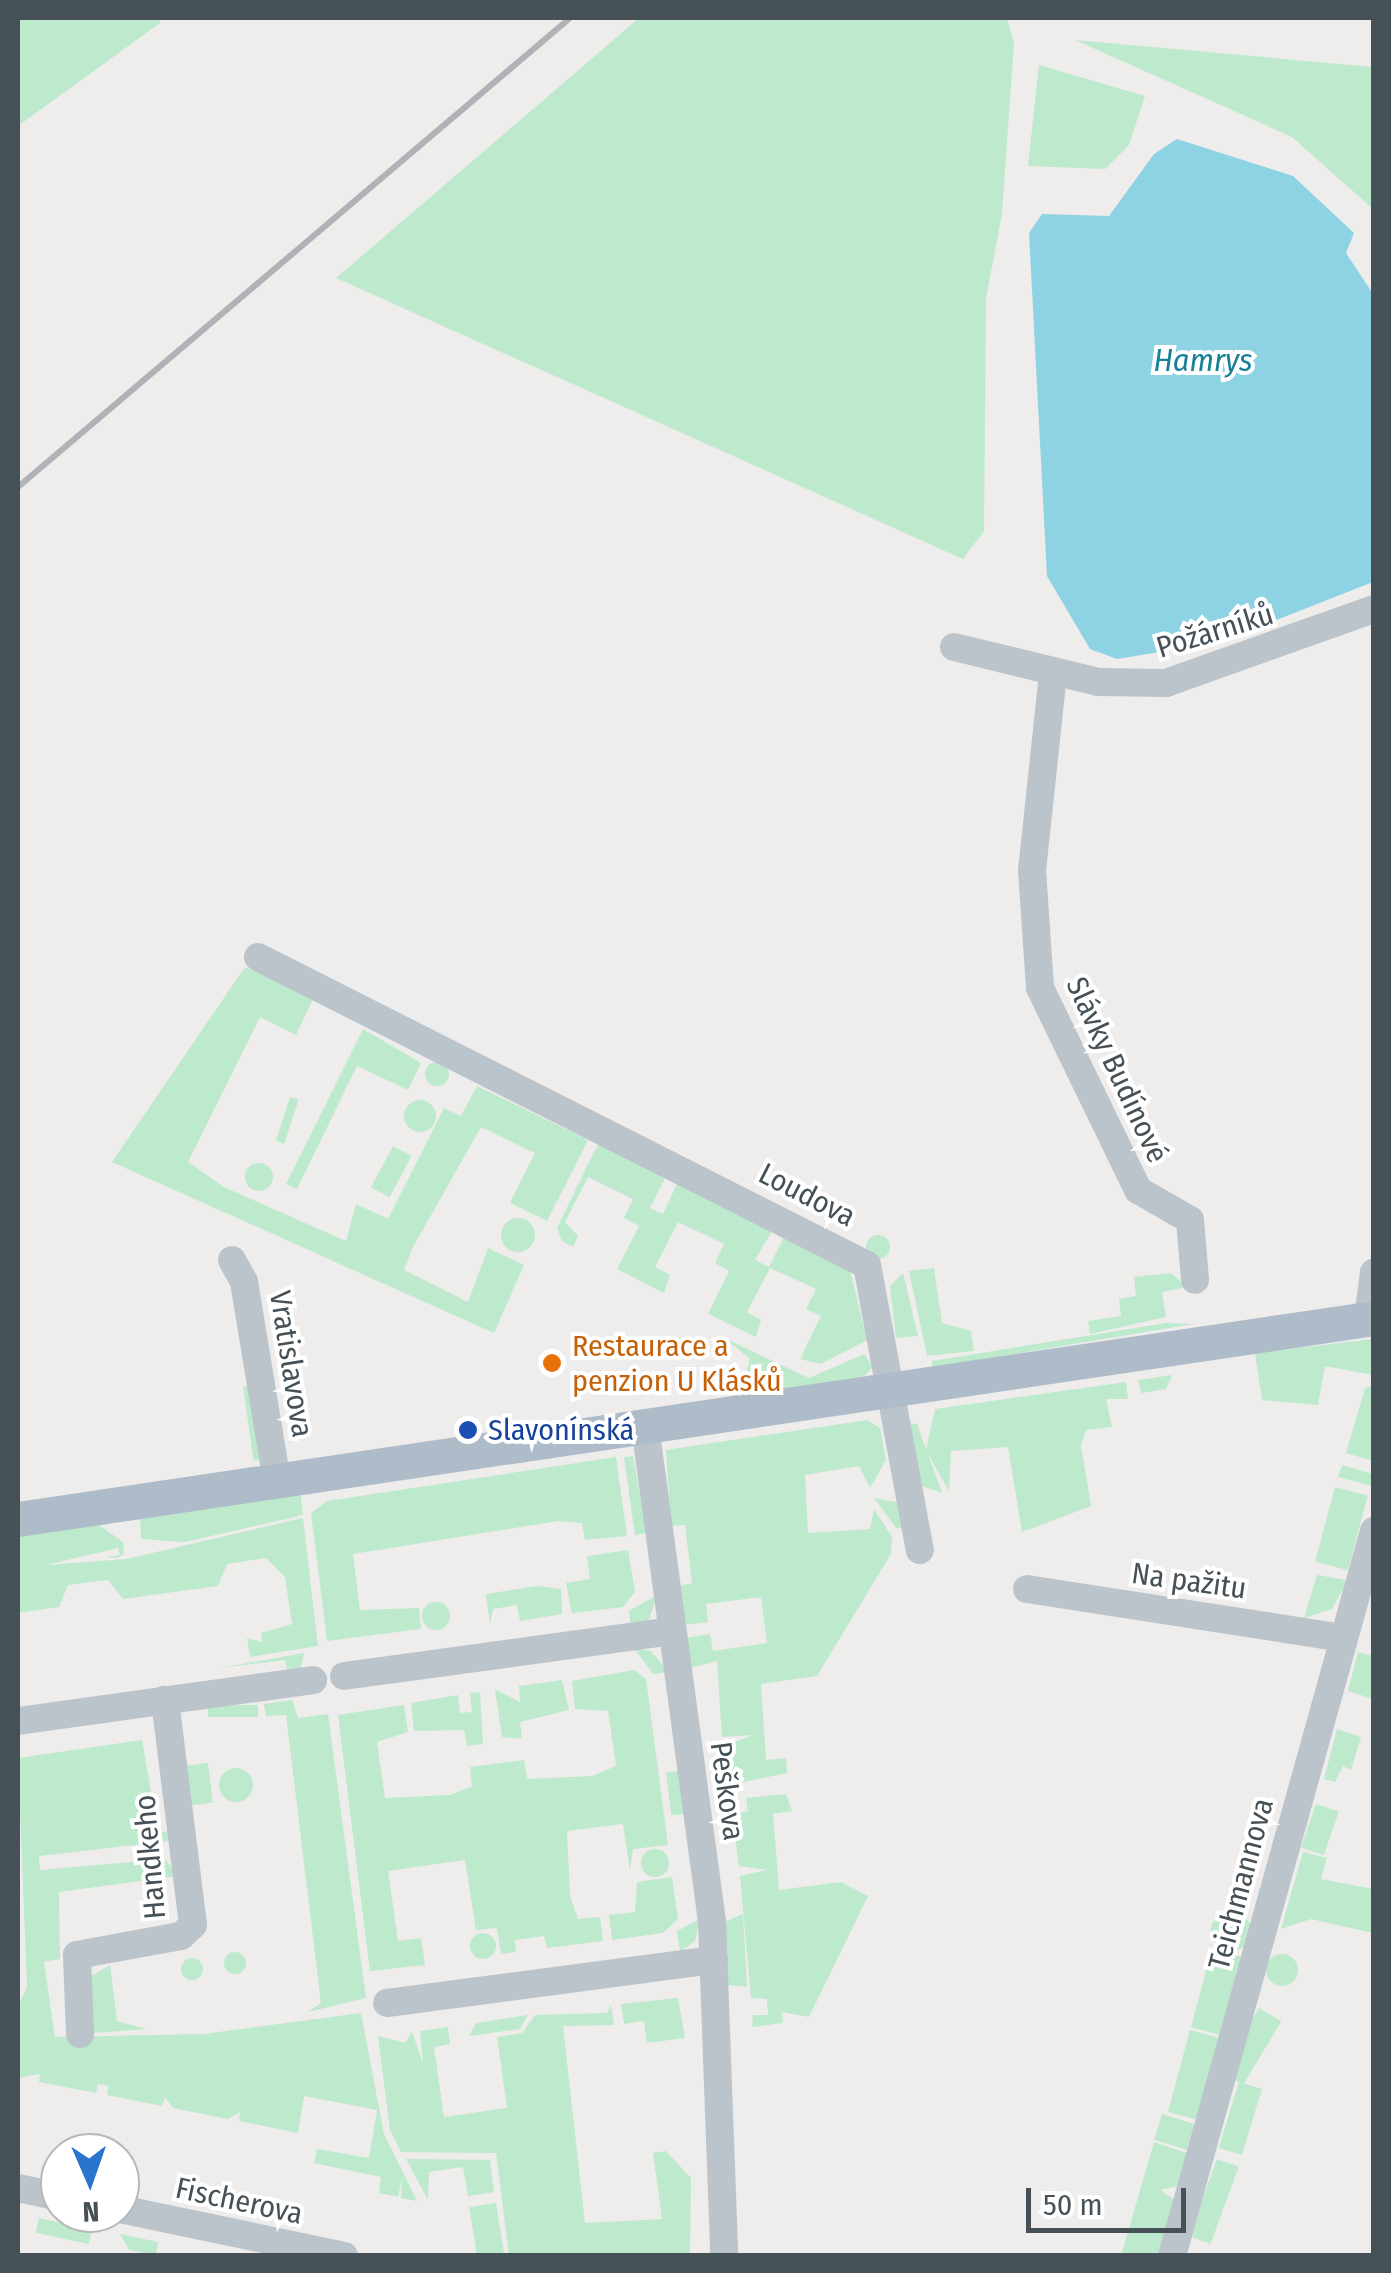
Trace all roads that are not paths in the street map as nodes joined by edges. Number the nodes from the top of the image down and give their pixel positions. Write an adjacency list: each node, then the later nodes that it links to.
1 (1374, 609): 3 (street, Požárníků)
2 (954, 647): 3 (street, Požárníků)
3 (1054, 674): 7 (street, Slávky Budínové)
4 (258, 957): 9 (street, Loudova)
5 (232, 1260): 11 (street, Vratislavova)
6 (1374, 1272): 8 (street)
7 (1195, 1280)
8 (1370, 1319): 9 (main road)
9 (896, 1390): 10 (main road); 14 (street)
10 (645, 1426): 11 (main road); 16 (street, Peškova)
11 (277, 1481): 12 (main road)
12 (18, 1519)
13 (1374, 1531): 17 (street, Teichmannova)
14 (920, 1550)
15 (1027, 1589): 17 (street, Na pažitu)
16 (672, 1631): 18 (street); 22 (street, Peškova)
17 (1342, 1638): 28 (street, Teichmannova)
18 (344, 1676)
19 (312, 1680): 20 (street)
20 (165, 1700): 21 (street); 24 (street, Handkeho)
21 (18, 1720)
22 (714, 1960): 23 (street); 27 (street, Peškova)
23 (386, 2003)
24 (80, 2034)
25 (140, 2213): 26 (street, Fischerova)
26 (344, 2256)
27 (724, 2256)
28 (1172, 2256)

